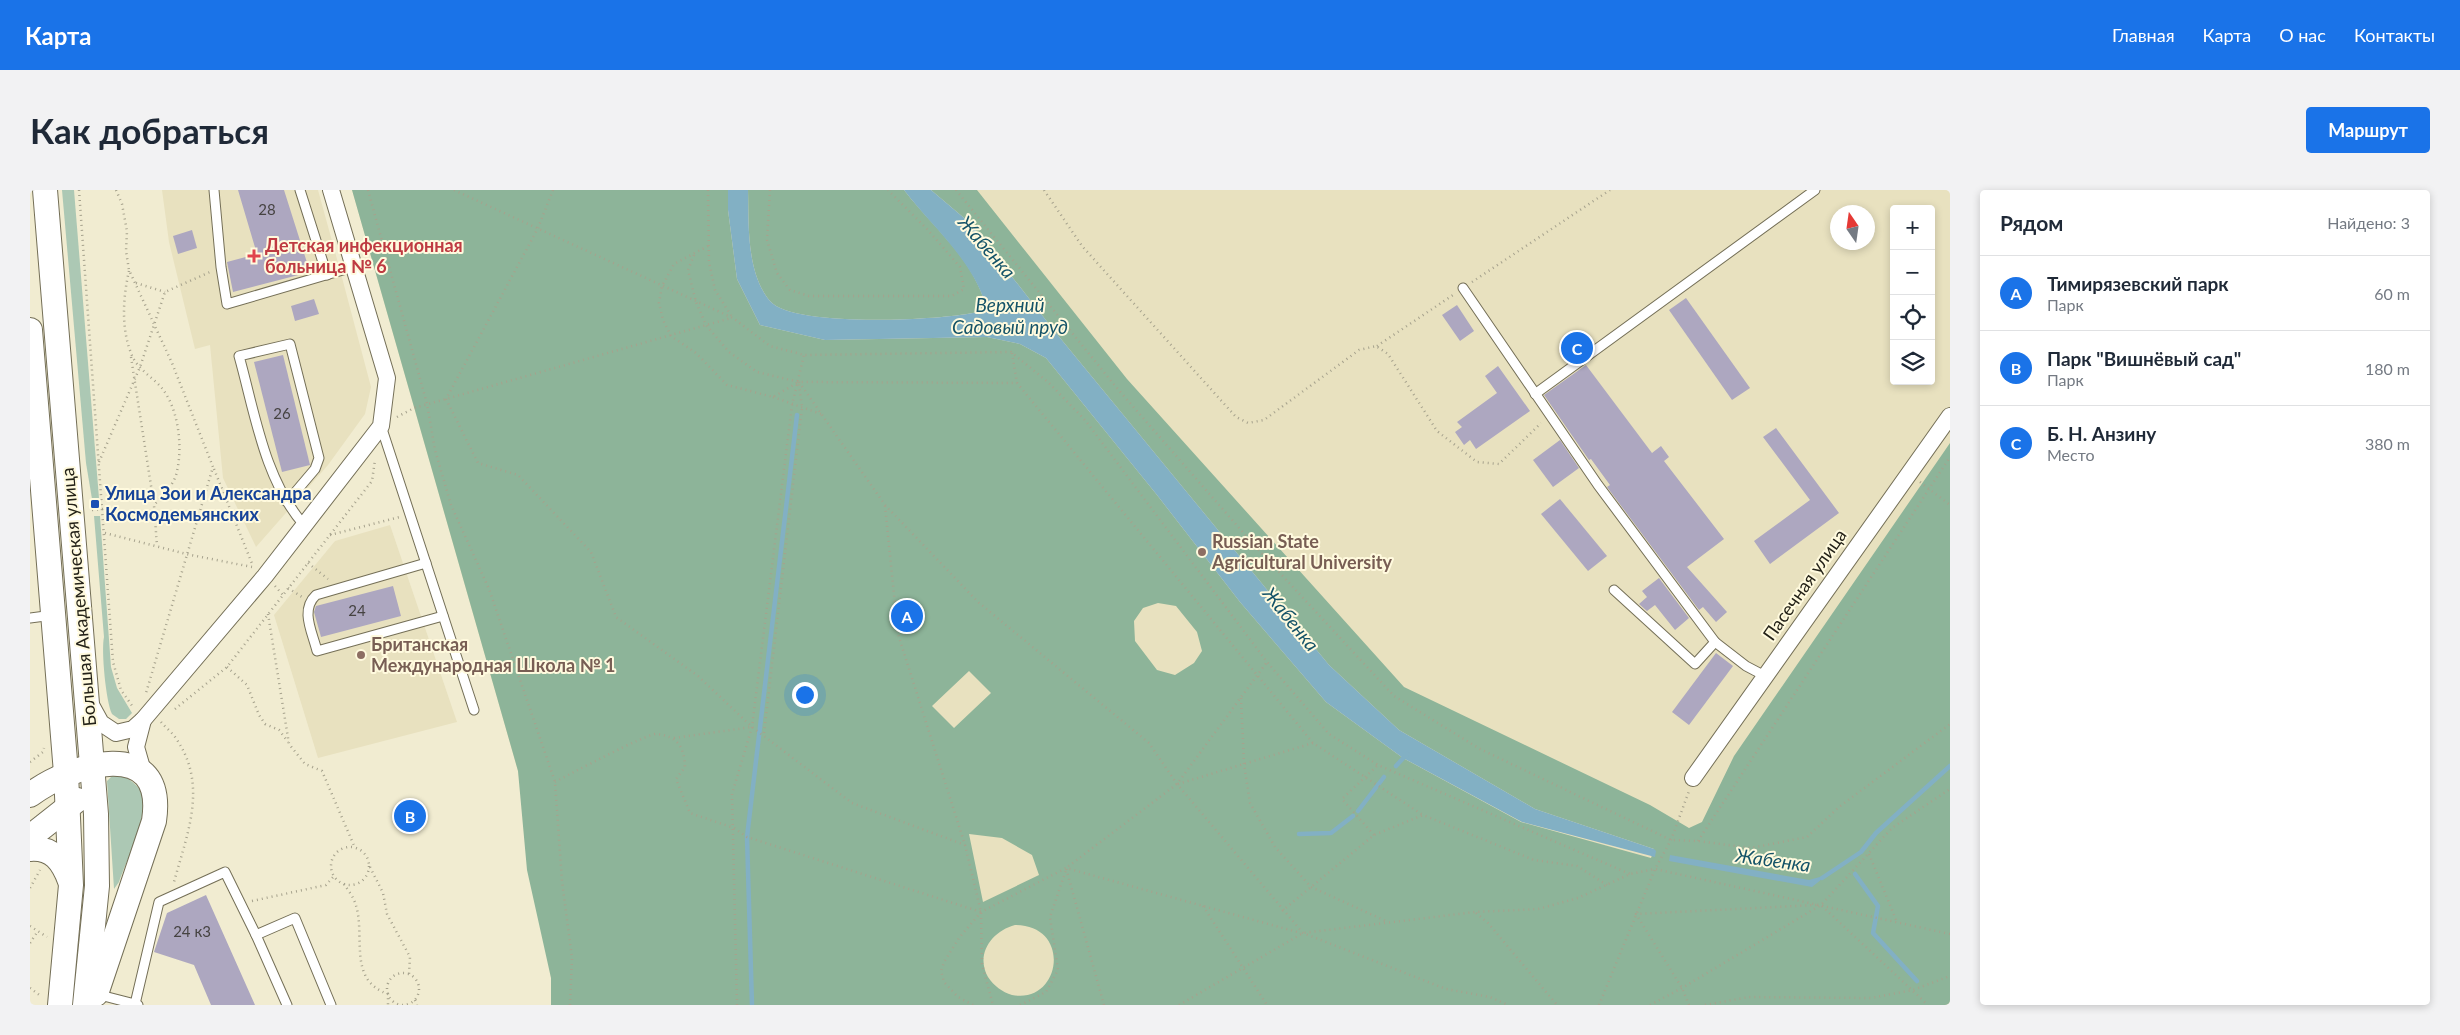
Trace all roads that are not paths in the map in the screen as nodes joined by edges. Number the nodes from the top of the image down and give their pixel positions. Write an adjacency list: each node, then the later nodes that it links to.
1 (45, 190): 22 (main road, Большая Академическая улица)
2 (214, 190): 7 (lane)
3 (300, 190): 7 (lane)
4 (331, 190): 6 (street)
5 (1815, 190): 10 (lane)
6 (353, 267): 7 (lane); 12 (street)
7 (327, 274)
8 (1463, 288): 10 (lane)
9 (30, 330): 17 (main road, Большая Академическая улица)
10 (1535, 394): 20 (lane)
11 (1950, 416): 21 (street, Пасечная улица)
12 (381, 426): 14 (street); 15 (lane)
13 (287, 502): 13 (lane); 14 (lane)
14 (304, 524): 24 (street)
15 (426, 563): 18 (lane); 18 (lane)
16 (1614, 590): 20 (lane)
17 (54, 615): 19 (lane); 25 (main road, Большая Академическая улица)
18 (443, 616): 23 (lane)
19 (30, 618)
20 (1715, 642): 21 (lane)
21 (1765, 676): 28 (street, Пасечная улица)
22 (86, 694): 24 (street); 26 (main road, Большая Академическая улица)
23 (474, 710)
24 (138, 714): 27 (street)
25 (66, 773): 26 (main road); 29 (main road); 30 (main road, Большая Академическая улица)
26 (93, 774): 27 (main road); 30 (main road); 36 (main road, Большая Академическая улица)
27 (144, 776): 36 (main road)
28 (1693, 778)
29 (30, 796)
30 (68, 809): 31 (main road); 33 (main road, Большая Академическая улица)
31 (30, 837)
32 (36, 857): 33 (main road)
33 (71, 885): 35 (main road, Большая Академическая улица)
34 (256, 935): 37 (lane); 38 (lane); 39 (lane)
35 (51, 1001)
36 (91, 1001): 37 (lane)
37 (136, 1004)
38 (287, 1005)
39 (331, 1005)

